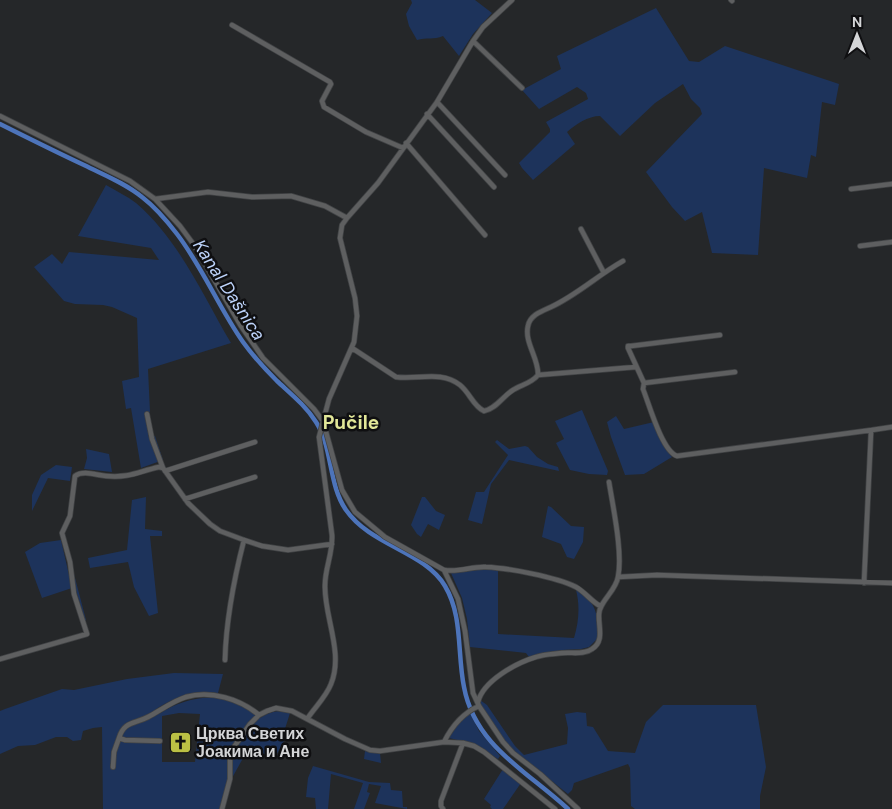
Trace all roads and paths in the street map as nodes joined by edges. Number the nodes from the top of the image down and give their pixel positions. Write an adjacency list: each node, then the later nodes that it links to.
1 (512, 0): 3 (street)
2 (232, 25): 8 (street)
3 (473, 40): 4 (street); 5 (street)
4 (522, 88)
5 (437, 102): 6 (street); 9 (street)
6 (427, 114): 8 (street); 11 (street)
7 (0, 116): 13 (street)
8 (404, 146): 14 (street); 16 (street)
9 (504, 175)
10 (892, 184): 12 (street)
11 (494, 187)
12 (851, 189)
13 (155, 199): 14 (street); 28 (street)
14 (347, 218): 22 (street)
15 (581, 229): 20 (street)
16 (485, 235)
17 (892, 242): 18 (street)
18 (860, 246)
19 (623, 261): 20 (street)
20 (604, 273): 25 (street)
21 (720, 335): 23 (street)
22 (352, 348): 25 (street); 28 (street)
23 (636, 367): 25 (street); 26 (street)
24 (735, 372): 26 (street)
25 (538, 375)
26 (644, 383): 30 (street)
27 (147, 414): 32 (street)
28 (322, 423): 37 (street); 38 (street)
29 (892, 427): 30 (street)
30 (872, 430): 40 (street)
31 (255, 442): 32 (street)
32 (164, 470): 35 (street); 43 (street)
33 (255, 477): 35 (street)
34 (609, 482): 39 (street)
35 (185, 499): 36 (street)
36 (244, 540): 37 (street); 44 (street)
37 (332, 544): 47 (street)
38 (444, 570): 42 (street); 45 (street)
39 (618, 577): 40 (street); 42 (street)
40 (864, 583): 41 (street)
41 (892, 583)
42 (600, 606): 45 (street)
43 (0, 659)
44 (225, 660)
45 (478, 705): 50 (street); 56 (street)
46 (259, 715): 47 (street); 48 (street); 53 (street)
47 (307, 718): 50 (street)
48 (119, 738): 49 (street); 52 (street)
49 (160, 741)
50 (444, 742): 51 (street)
51 (463, 743): 54 (street); 55 (street)
52 (113, 767)
53 (222, 809)
54 (443, 809)
55 (555, 809)
56 (578, 809)

